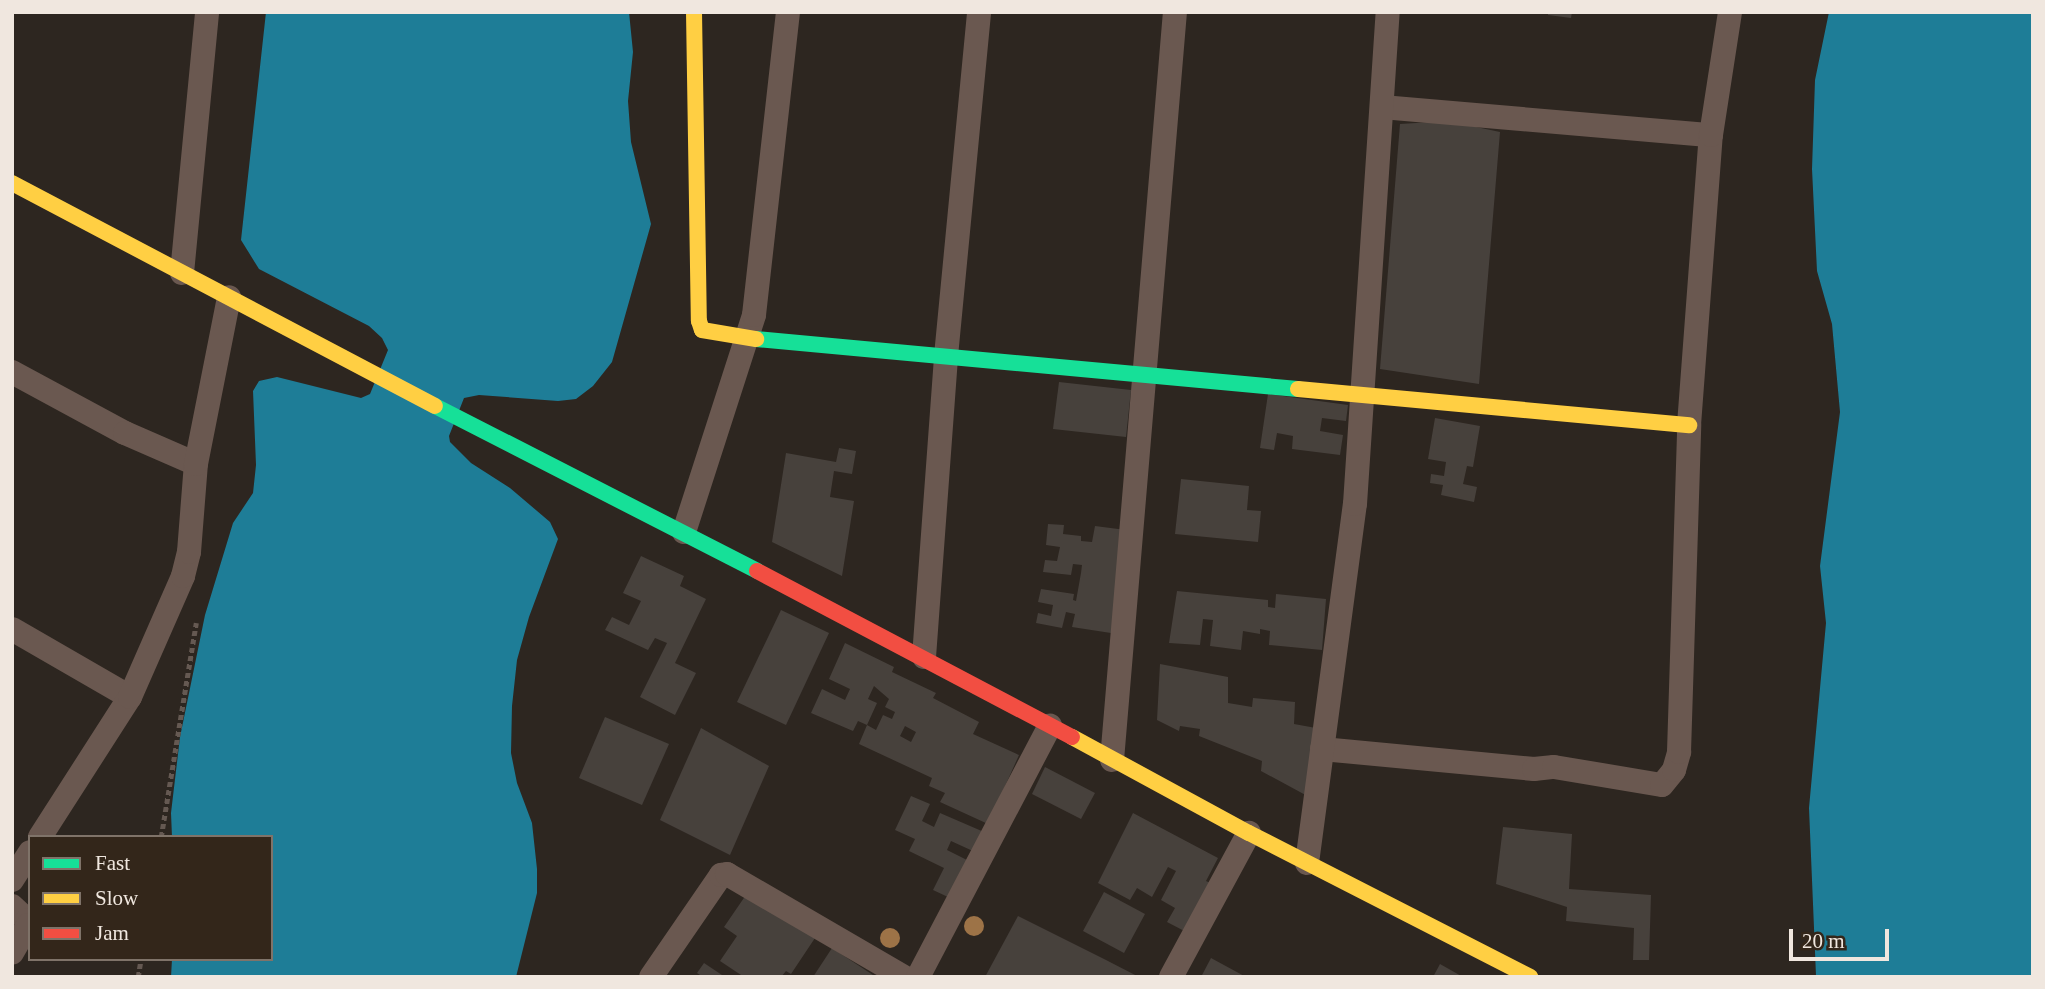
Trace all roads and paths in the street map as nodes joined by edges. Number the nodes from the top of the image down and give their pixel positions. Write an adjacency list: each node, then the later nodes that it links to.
1 (207, 12): 11 (street)
2 (694, 12): 13 (street)
3 (788, 12): 13 (street)
4 (979, 12): 14 (street)
5 (1175, 12): 16 (street)
6 (1388, 12): 8 (street)
7 (1730, 12): 9 (street)
8 (1382, 107): 9 (street); 17 (street)
9 (1711, 135): 18 (street)
10 (12, 183): 11 (street)
11 (182, 273): 12 (street)
12 (229, 297): 19 (street); 20 (street)
13 (749, 338): 14 (street); 20 (street)
14 (946, 356): 16 (street); 22 (street)
15 (12, 372): 19 (street)
16 (1146, 374): 17 (street); 26 (street)
17 (1363, 393): 18 (street); 25 (street)
18 (1689, 425): 25 (street)
19 (196, 464): 23 (street)
20 (684, 532): 22 (street)
21 (12, 629): 23 (street)
22 (924, 657): 24 (street)
23 (130, 697): 28 (street)
24 (1050, 726): 26 (street); 36 (street)
25 (1322, 749): 30 (street)
26 (1112, 761): 27 (street)
27 (1249, 833): 30 (street); 37 (street)
28 (41, 835)
29 (28, 855): 31 (street)
30 (1307, 863): 38 (street)
31 (12, 880)
32 (12, 906): 33 (street)
33 (12, 954)
34 (651, 977): 35 (street)
35 (904, 977)
36 (918, 977)
37 (1171, 977)
38 (1530, 977)

